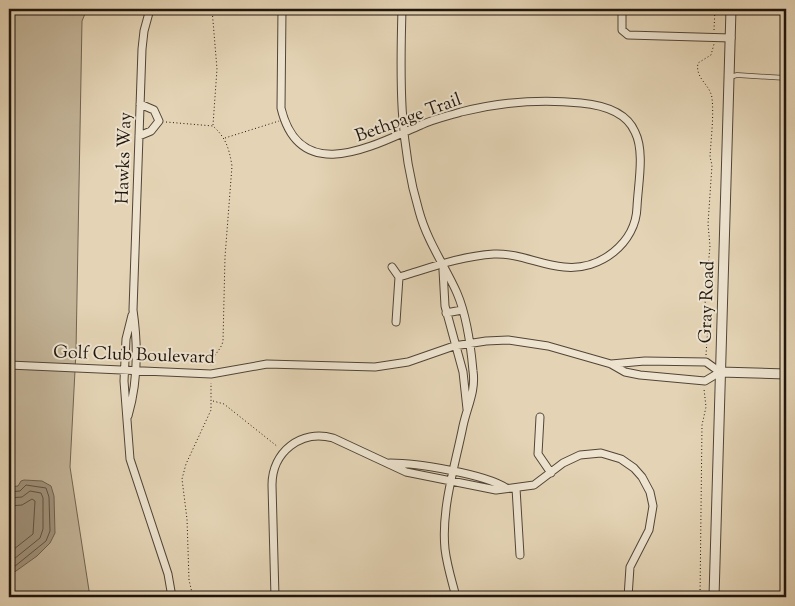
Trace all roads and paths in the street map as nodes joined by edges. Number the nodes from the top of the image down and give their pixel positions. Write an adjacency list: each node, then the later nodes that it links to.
1 (150, 9): 12 (street, Hawks Way)
2 (212, 9): 15 (path)
3 (282, 9): 13 (street, Bethpage Trail)
4 (402, 9): 16 (street)
5 (622, 9): 8 (street)
6 (715, 9): 8 (path)
7 (731, 9): 9 (street, Gray Road)
8 (714, 37): 9 (street); 28 (path)
9 (731, 38): 10 (street, Gray Road)
10 (728, 78): 11 (lane); 33 (street, Gray Road)
11 (786, 78)
12 (140, 104): 14 (street); 17 (street, Hawks Way)
13 (284, 118): 16 (street, Bethpage Trail); 18 (path)
14 (159, 121): 15 (path); 17 (street)
15 (213, 126): 18 (path)
16 (403, 134): 19 (street); 19 (street, Bethpage Trail)
17 (139, 136): 22 (street, Hawks Way)
18 (224, 138): 34 (path)
19 (442, 264): 21 (street, Bethpage Trail); 23 (street); 24 (street)
20 (392, 268): 21 (street)
21 (399, 277): 25 (street)
22 (133, 310): 31 (street, Hawks Way); 32 (street, Hawks Way)
23 (462, 310): 24 (street); 26 (street)
24 (446, 313): 27 (street)
25 (396, 322)
26 (468, 343): 27 (street, Golf Club Boulevard); 29 (street, Golf Club Boulevard); 38 (street)
27 (454, 346): 34 (street, Golf Club Boulevard); 38 (street)
28 (706, 362): 29 (street, Golf Club Boulevard); 33 (street)
29 (611, 364): 36 (street, Golf Club Boulevard)
30 (9, 365): 31 (street, Golf Club Boulevard)
31 (125, 370): 32 (street, Golf Club Boulevard); 39 (street, Hawks Way)
32 (135, 371): 34 (street, Golf Club Boulevard); 39 (street, Hawks Way)
33 (720, 372): 35 (street); 36 (street); 57 (street, Gray Road)
34 (211, 374): 37 (path)
35 (786, 374)
36 (705, 381): 56 (path)
37 (212, 401): 42 (path); 52 (path)
38 (467, 409): 44 (street)
39 (128, 416): 51 (street)
40 (540, 417): 45 (street)
41 (9, 432): 47 (path)
42 (284, 452): 43 (street); 53 (street)
43 (390, 463): 44 (street); 46 (street)
44 (454, 472): 46 (street); 48 (street)
45 (551, 473): 49 (street); 55 (street)
46 (452, 482): 48 (street); 54 (street)
47 (9, 483)
48 (506, 488): 49 (street)
49 (516, 488): 50 (street)
50 (520, 555)
51 (172, 597)
52 (194, 597)
53 (275, 597)
54 (456, 597)
55 (628, 597)
56 (700, 597)
57 (714, 597)

